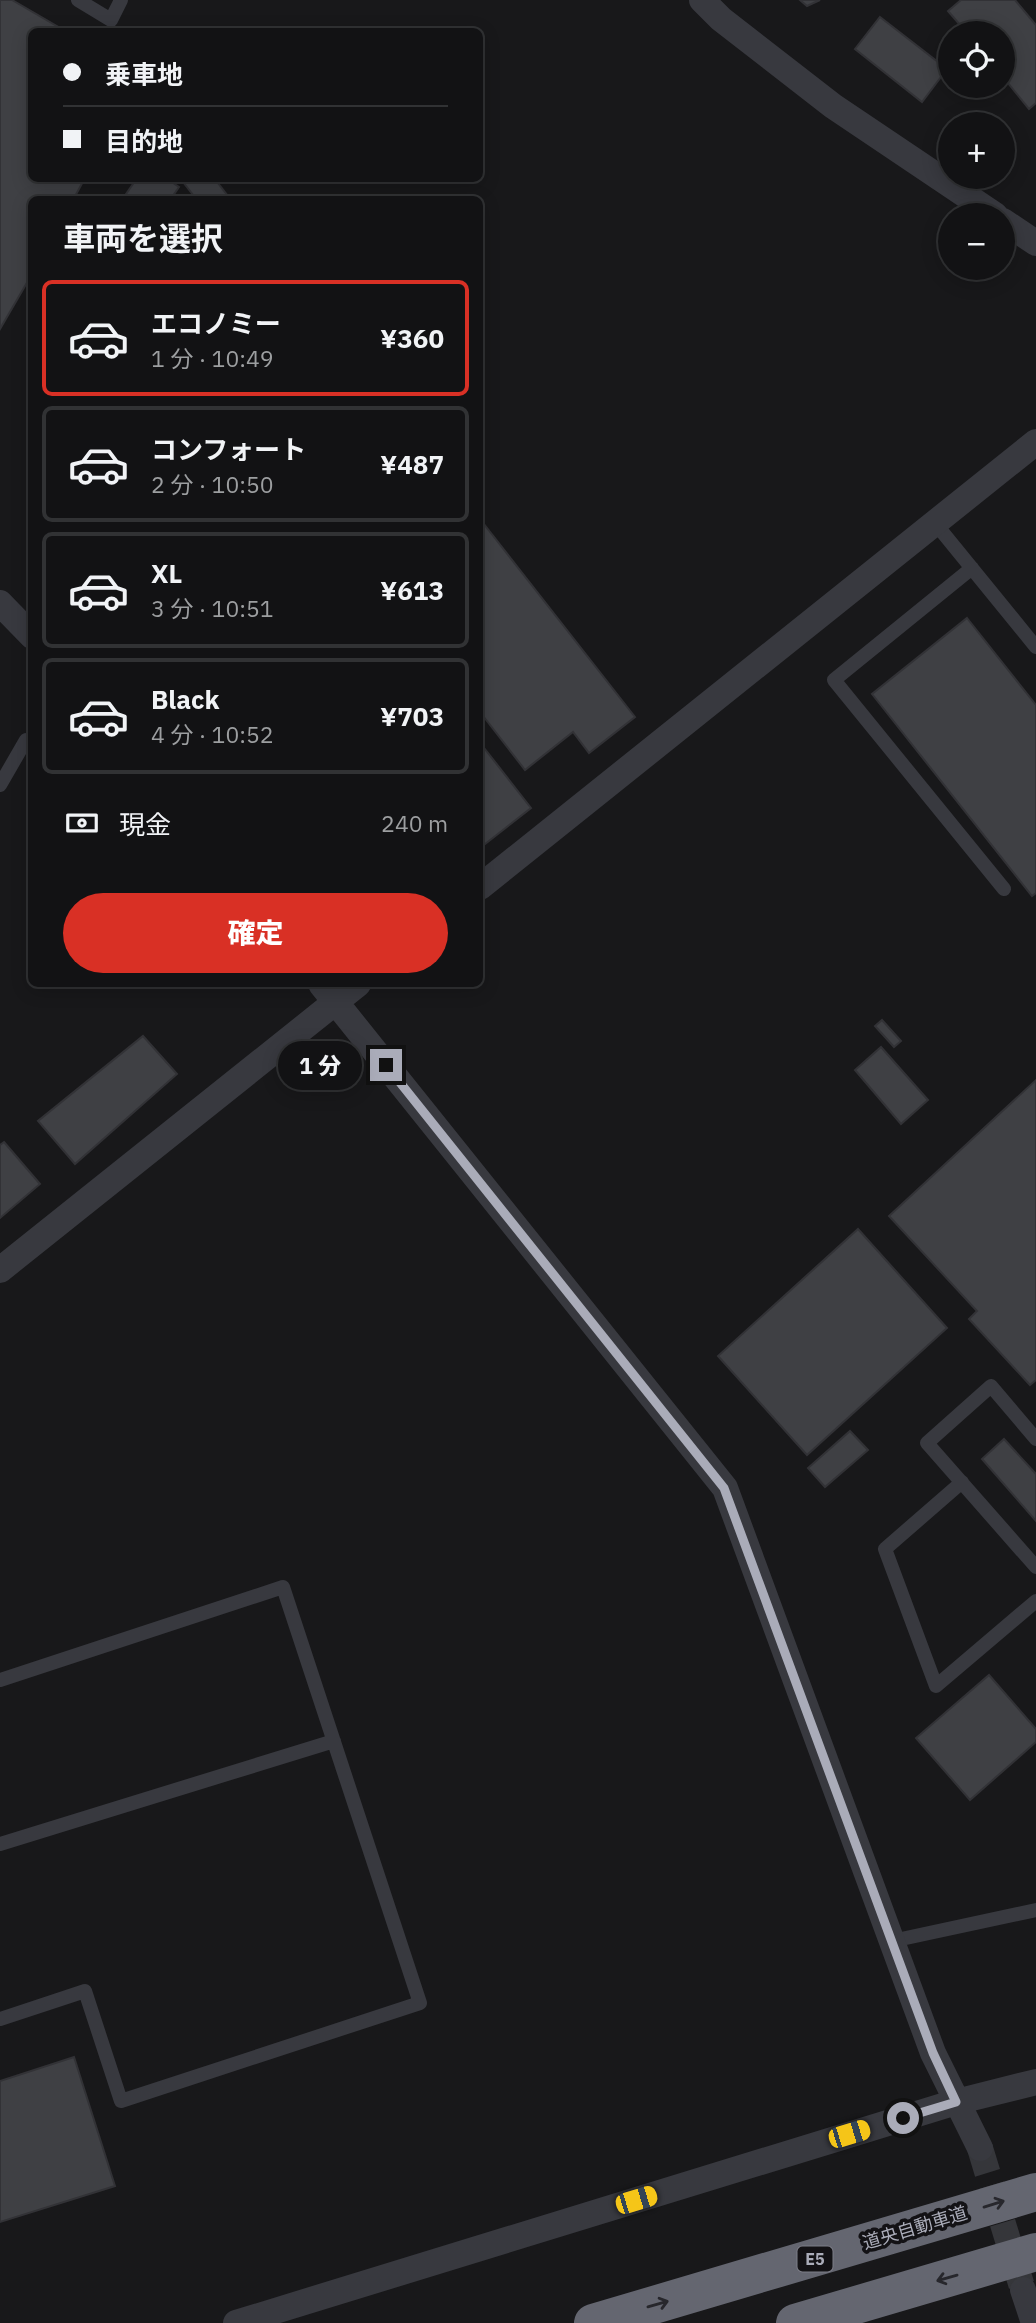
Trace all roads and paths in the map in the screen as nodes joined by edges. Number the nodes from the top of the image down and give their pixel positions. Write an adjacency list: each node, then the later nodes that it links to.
1 (78, 0): 2 (lane)
2 (121, 0)
3 (702, 0): 4 (street)
4 (977, 203)
5 (1015, 228): 6 (street)
6 (1036, 243)
7 (1036, 442): 8 (street)
8 (935, 523): 9 (lane); 15 (street)
9 (972, 568): 12 (lane); 16 (lane)
10 (0, 603): 11 (street)
11 (28, 632)
12 (1036, 647)
13 (26, 740): 14 (lane)
14 (0, 785)
15 (483, 885)
16 (1004, 889)
17 (348, 987): 18 (street)
18 (328, 993): 19 (street); 28 (street)
19 (0, 1270)
20 (1036, 1439): 21 (lane)
21 (962, 1482): 22 (lane); 23 (lane)
22 (1036, 1567)
23 (1036, 1601)
24 (0, 1680): 25 (lane)
25 (334, 1741): 26 (lane); 29 (lane)
26 (0, 1844)
27 (1036, 1910): 28 (lane)
28 (891, 1941): 31 (street)
29 (0, 2019)
30 (1036, 2082): 31 (street)
31 (956, 2102): 32 (street); 36 (street)
32 (980, 2148)
33 (1036, 2192): 37 (highway, 道央自動車道 / E5, one-way to 33)
34 (1036, 2252): 38 (highway, one-way to 38)
35 (1023, 2291): 39 (street)
36 (236, 2323)
37 (593, 2323)
38 (794, 2323)
39 (1034, 2323)

